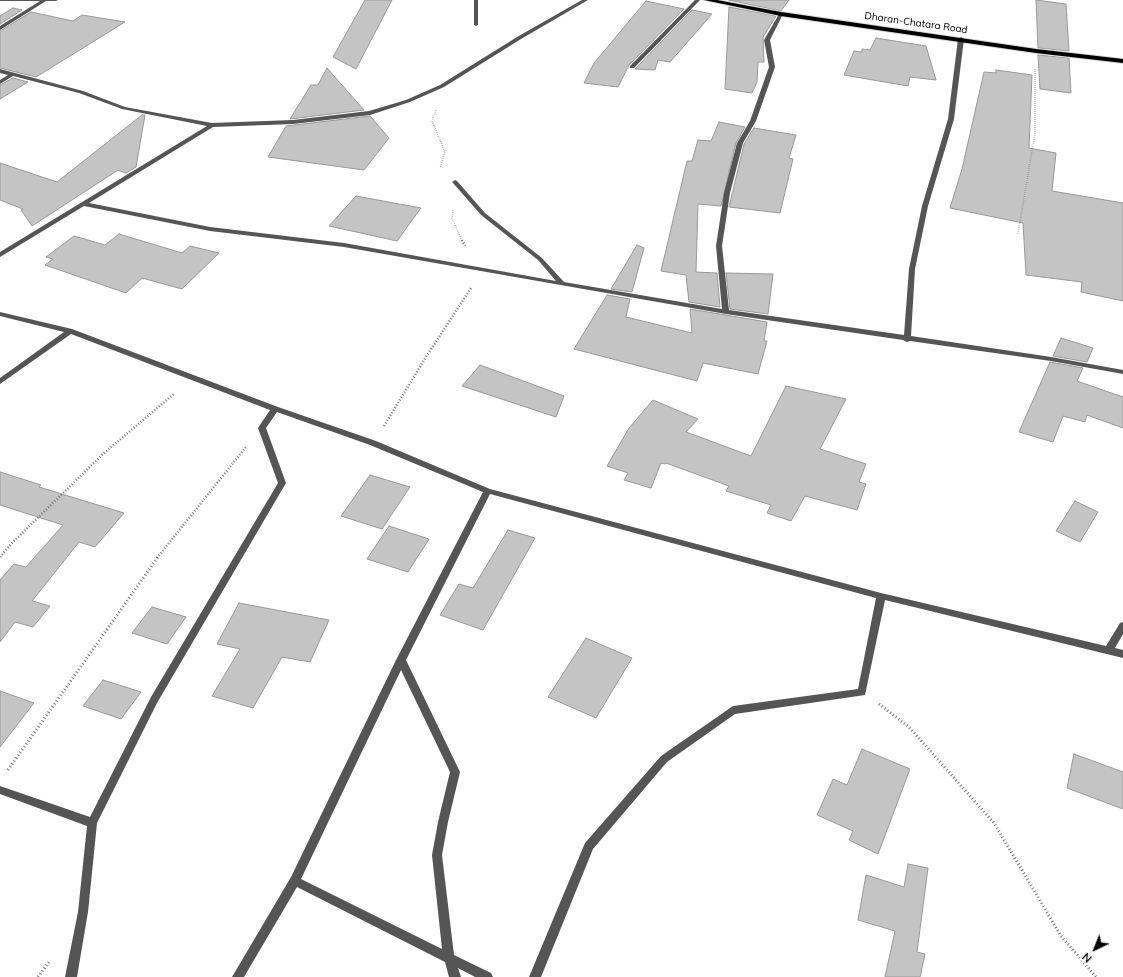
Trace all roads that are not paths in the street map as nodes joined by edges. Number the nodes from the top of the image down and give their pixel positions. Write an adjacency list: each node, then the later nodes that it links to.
1 (0, 0): 7 (street)
2 (56, 0): 7 (street)
3 (476, 0): 9 (street)
4 (586, 0): 17 (street)
5 (698, 0): 13 (street)
6 (707, 0): 8 (main road, Dharan-Chatara Road)
7 (44, 1): 10 (street)
8 (781, 14): 11 (main road, Dharan-Chatara Road); 22 (street)
9 (476, 25)
10 (0, 28)
11 (961, 39): 12 (main road, Dharan-Chatara Road); 25 (street)
12 (1123, 61)
13 (632, 67)
14 (0, 72): 15 (street)
15 (13, 74): 16 (street); 17 (street)
16 (0, 82)
17 (212, 125): 19 (street)
18 (455, 182): 21 (street)
19 (83, 204): 20 (street); 21 (street)
20 (0, 255)
21 (562, 284): 22 (street)
22 (726, 312): 25 (street)
23 (0, 314): 24 (street)
24 (70, 331): 27 (street); 28 (street)
25 (907, 340): 26 (street)
26 (1123, 372)
27 (0, 382)
28 (275, 409): 29 (street); 36 (street)
29 (488, 491): 30 (street); 34 (street)
30 (881, 596): 32 (street); 43 (street)
31 (1123, 626): 32 (street)
32 (1109, 650): 33 (street)
33 (1123, 654)
34 (401, 660): 37 (street); 38 (street)
35 (0, 790): 36 (street)
36 (92, 823): 39 (street)
37 (295, 881): 38 (street); 40 (street)
38 (449, 958): 41 (street); 42 (street)
39 (71, 977)
40 (238, 977)
41 (455, 977)
42 (487, 977)
43 (536, 977)

